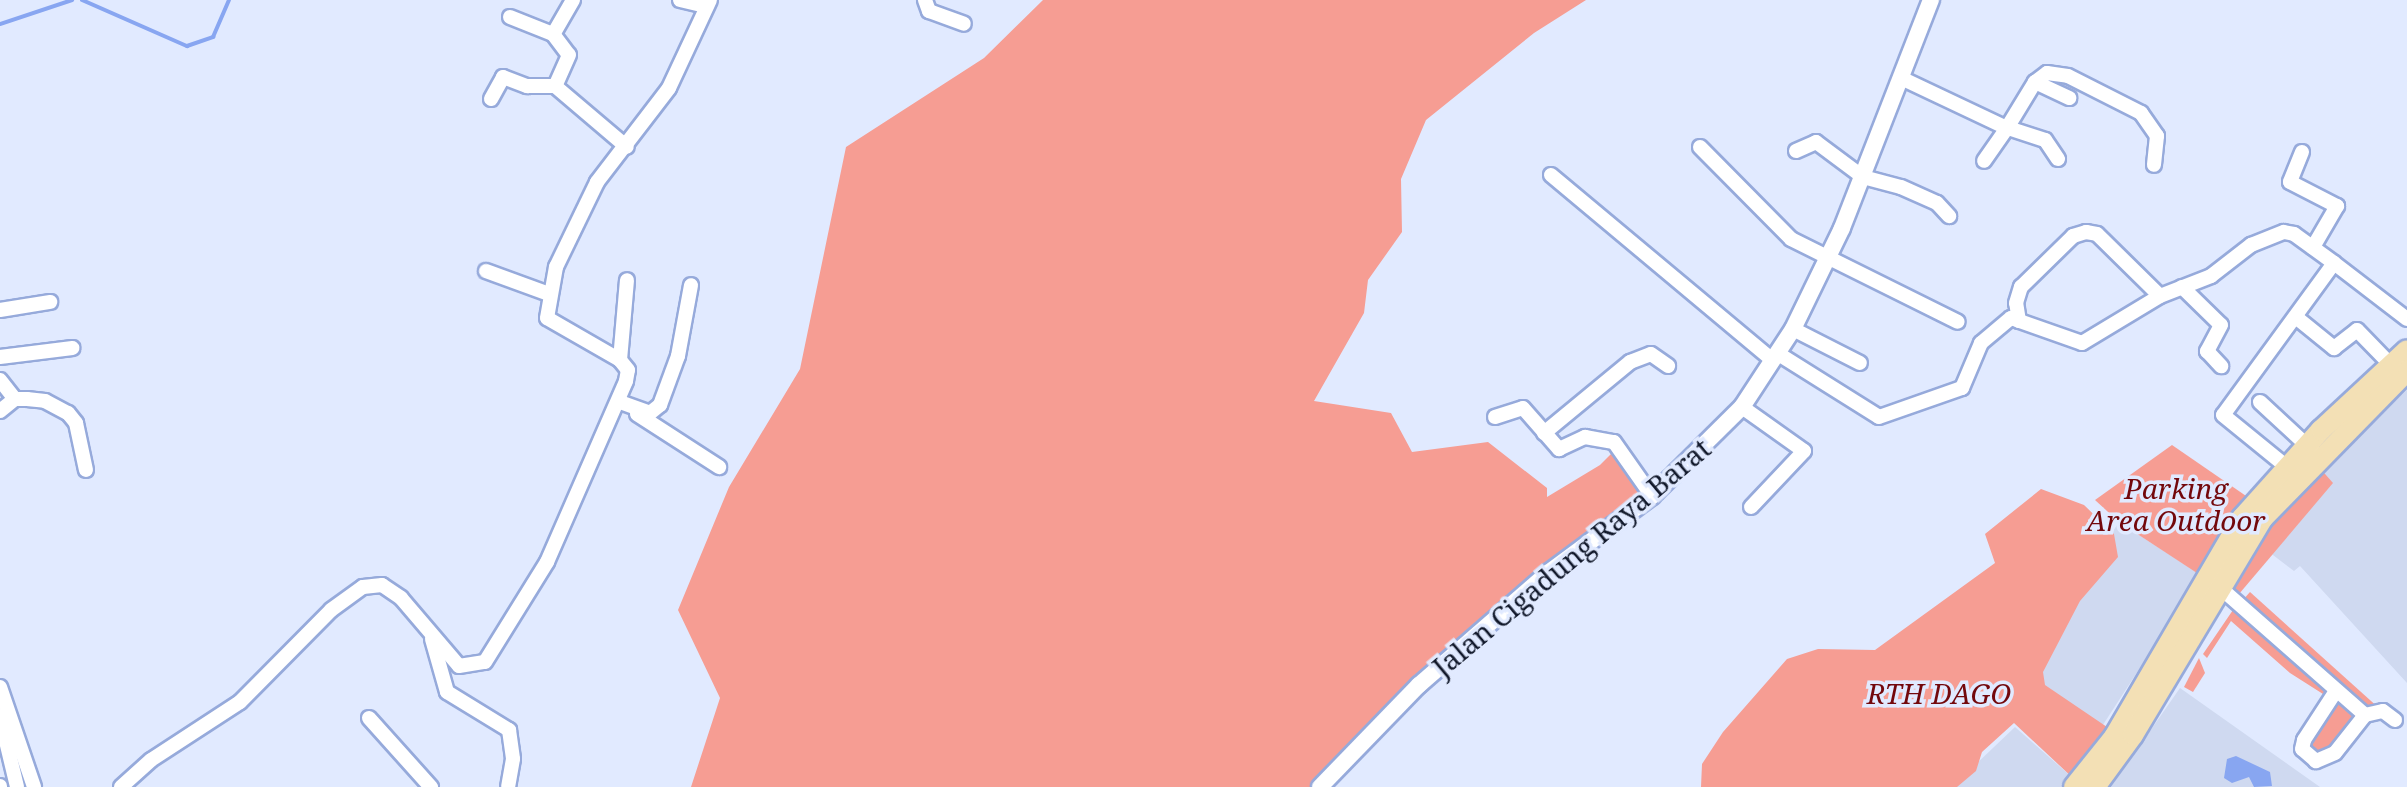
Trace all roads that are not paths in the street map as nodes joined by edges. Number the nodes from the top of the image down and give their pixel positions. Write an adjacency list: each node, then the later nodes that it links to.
1 (573, 0): 8 (street)
2 (680, 0): 5 (street)
3 (925, 0): 7 (street)
4 (1931, 0): 9 (street, Jalan Cigadung Raya Barat)
5 (708, 3): 15 (street)
6 (510, 17): 8 (street)
7 (964, 24)
8 (553, 34): 11 (street)
9 (1901, 78): 14 (street); 23 (street, Jalan Cigadung Raya Barat)
10 (2035, 82): 12 (street); 14 (street); 21 (street)
11 (555, 86): 13 (street); 15 (street)
12 (2069, 98)
13 (491, 99)
14 (2007, 128): 19 (street); 20 (street)
15 (627, 147): 32 (street)
16 (1700, 147): 26 (street)
17 (1796, 151): 23 (street)
18 (2302, 152): 25 (street)
19 (2058, 159)
20 (1984, 161)
21 (2154, 165)
22 (1551, 175): 43 (street)
23 (1863, 177): 24 (street); 26 (street, Jalan Cigadung Raya Barat)
24 (1949, 216)
25 (2313, 247): 27 (street); 31 (street)
26 (1827, 259): 39 (street); 40 (street, Jalan Cigadung Raya Barat)
27 (2334, 263): 36 (street); 37 (street)
28 (486, 271): 32 (street)
29 (627, 280): 45 (street)
30 (691, 285): 53 (street)
31 (2182, 287): 33 (street); 48 (street)
32 (549, 294): 45 (street)
33 (2160, 296): 38 (street); 38 (street)
34 (50, 302): 35 (street)
35 (0, 310)
36 (2297, 318): 49 (street); 60 (street)
37 (2407, 319)
38 (2019, 321): 43 (street)
39 (1958, 322)
40 (1793, 329): 43 (street, Jalan Cigadung Raya Barat); 46 (street)
41 (72, 348): 44 (street)
42 (2407, 350): 49 (main road)
43 (1775, 356): 54 (street, Jalan Cigadung Raya Barat)
44 (0, 357)
45 (620, 360): 53 (street)
46 (1860, 363)
47 (1668, 366): 57 (street)
48 (2221, 366)
49 (2399, 368): 58 (main road)
50 (0, 380): 51 (street)
51 (15, 399): 55 (street); 61 (street)
52 (2260, 402): 58 (street)
53 (618, 406): 59 (street); 65 (street)
54 (1742, 407): 62 (street, Jalan Cigadung Raya Barat); 63 (street)
55 (0, 411)
56 (1495, 417): 57 (street)
57 (1544, 433): 62 (street)
58 (2312, 451): 60 (main road); 64 (main road)
59 (719, 467)
60 (2287, 467): 64 (main road)
61 (86, 470)
62 (1652, 496): 77 (street, Jalan Cigadung Raya Barat)
63 (1751, 507)
64 (2214, 583): 67 (street); 78 (main road); 79 (main road)
65 (432, 638): 74 (street); 76 (street)
66 (0, 687): 73 (street)
67 (2336, 691): 68 (street); 68 (street)
68 (2365, 715): 71 (street)
69 (0, 716): 72 (street)
70 (369, 718): 75 (street)
71 (2395, 720)
72 (17, 787)
73 (34, 787)
74 (121, 787)
75 (431, 787)
76 (508, 787)
77 (1320, 787)
78 (2074, 787)
79 (2095, 787)

